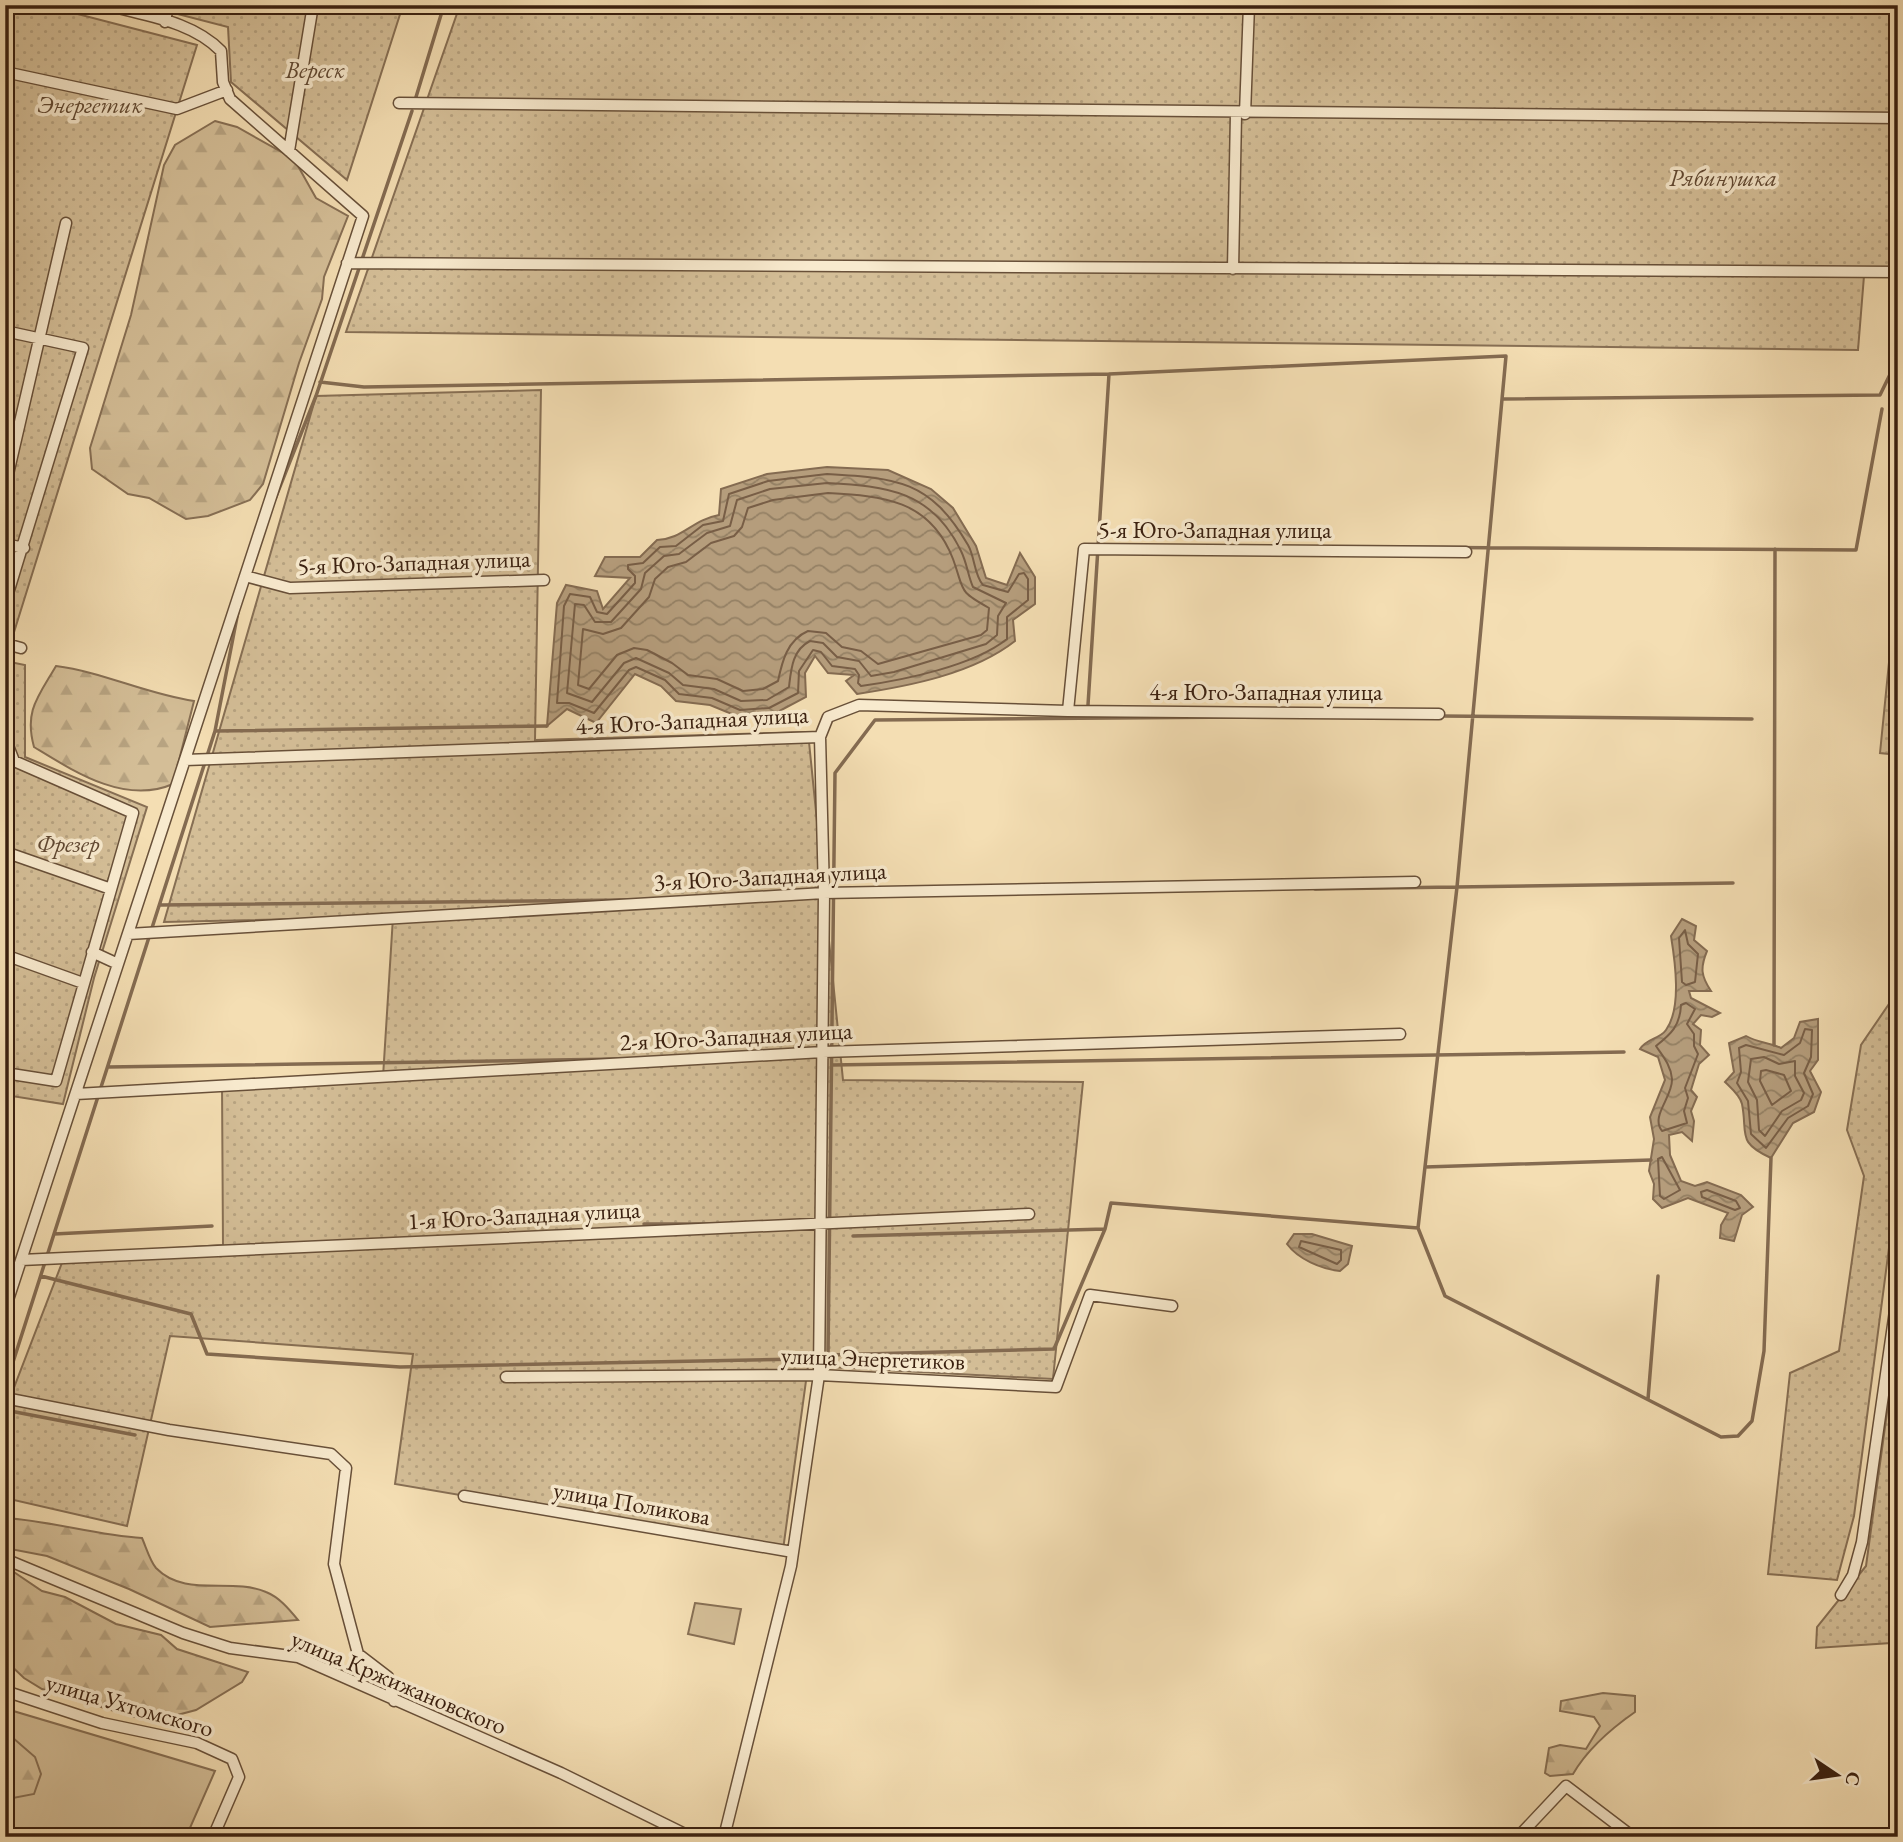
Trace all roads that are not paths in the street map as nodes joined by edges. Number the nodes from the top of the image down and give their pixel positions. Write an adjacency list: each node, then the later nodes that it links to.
1 (107, 5): 5 (street)
2 (167, 5): 5 (street)
3 (313, 5): 11 (street)
4 (1249, 5): 9 (street)
5 (165, 22): 7 (street)
6 (5, 72): 7 (street)
7 (227, 90): 11 (street)
8 (399, 103): 9 (street)
9 (1240, 114): 10 (street); 14 (street)
10 (1898, 118)
11 (289, 151): 13 (street)
12 (66, 223): 17 (street)
13 (347, 263): 14 (street); 22 (street)
14 (1233, 269): 15 (street)
15 (1898, 272)
16 (5, 331): 17 (street)
17 (39, 338): 18 (street); 20 (street)
18 (8, 474)
19 (5, 544): 20 (street)
20 (24, 548): 24 (street)
21 (1466, 552): 27 (street, 5-я Юго-Западная улица)
22 (245, 576): 23 (street, 5-я Юго-Западная улица); 31 (street)
23 (544, 580)
24 (5, 603)
25 (5, 637): 26 (street)
26 (20, 648)
27 (1068, 711): 28 (street, 4-я Юго-Западная улица); 29 (street, 4-я Юго-Западная улица)
28 (1439, 714)
29 (820, 737): 31 (street, 4-я Юго-Западная улица); 35 (street)
30 (5, 738): 34 (street)
31 (185, 760): 36 (street)
32 (5, 852): 34 (street)
33 (1415, 881): 35 (street, 3-я Юго-Западная улица)
34 (111, 889): 37 (street)
35 (824, 892): 36 (street, 3-я Юго-Западная улица); 42 (street)
36 (128, 934): 39 (street)
37 (92, 952): 39 (street); 40 (street)
38 (5, 955): 40 (street)
39 (118, 964): 44 (street)
40 (83, 983): 43 (street)
41 (1400, 1034): 42 (street, 2-я Юго-Западная улица)
42 (823, 1052): 44 (street, 2-я Юго-Западная улица); 46 (street)
43 (5, 1073)
44 (76, 1094): 47 (street)
45 (1028, 1214): 46 (street, 1-я Юго-Западная улица)
46 (822, 1223): 47 (street, 1-я Юго-Западная улица); 51 (street)
47 (21, 1260): 50 (street)
48 (1898, 1290): 57 (street)
49 (1172, 1306): 51 (street, улица Энергетиков)
50 (5, 1309)
51 (819, 1375): 52 (street, улица Энергетиков); 55 (street)
52 (506, 1377)
53 (5, 1398): 59 (street)
54 (464, 1496): 55 (street, улица Поликова)
55 (793, 1552): 62 (street)
56 (5, 1559): 59 (street, улица Кржижановского)
57 (1840, 1595)
58 (5, 1691): 60 (street, улица Ухтомского)
59 (394, 1701): 61 (street, улица Кржижановского)
60 (213, 1837)
61 (691, 1837)
62 (724, 1837)
63 (1518, 1837): 64 (street)
64 (1633, 1837)

